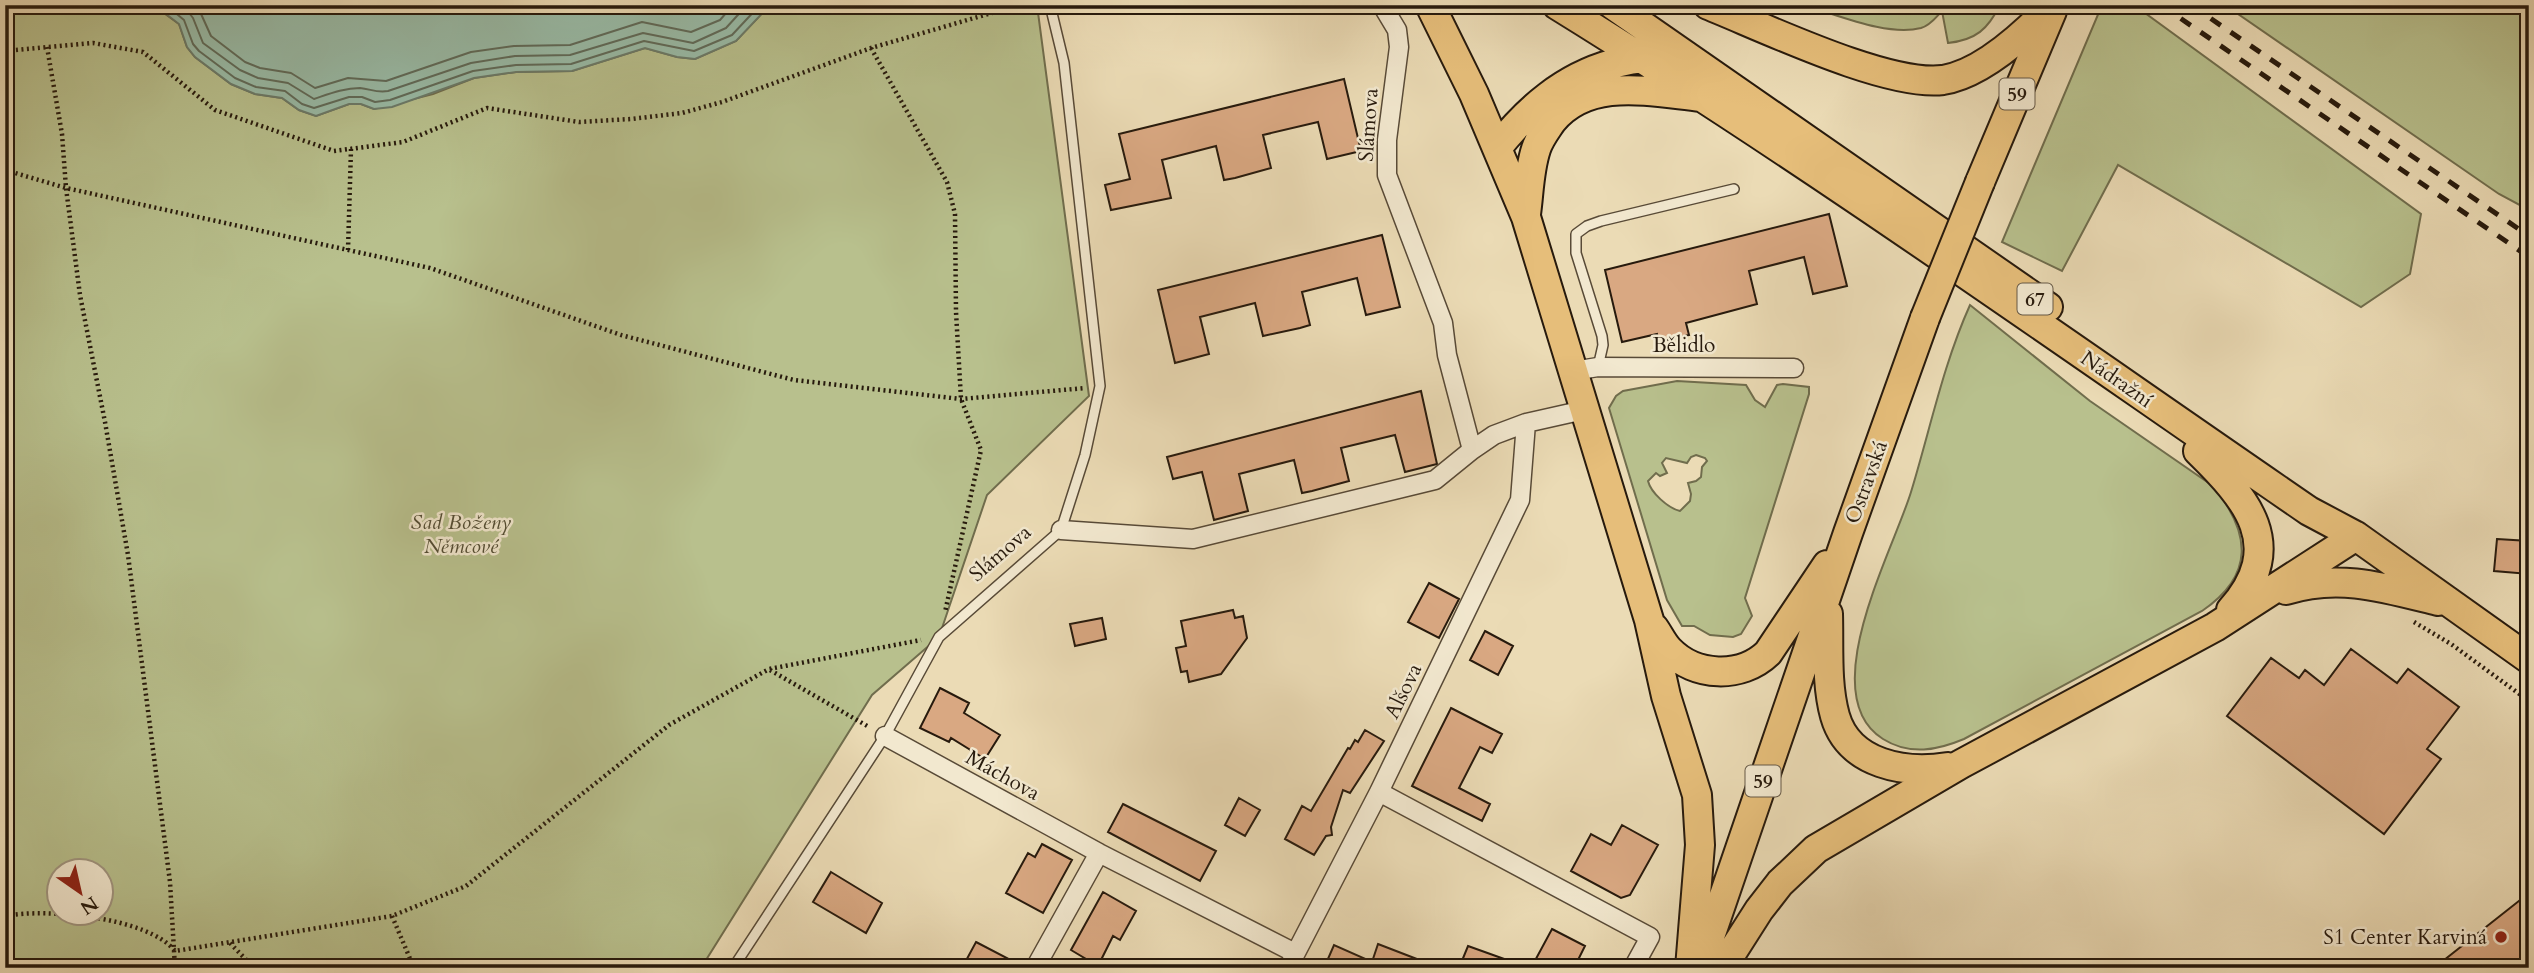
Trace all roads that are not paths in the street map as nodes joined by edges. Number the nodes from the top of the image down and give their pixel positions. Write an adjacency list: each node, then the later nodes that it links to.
1 (1050, 5): 19 (lane)
2 (1382, 5): 18 (street, Slámova)
3 (1430, 5): 10 (main road)
4 (1558, 5): 8 (main road, 67)
5 (1613, 5): 9 (main road, 67)
6 (1708, 5): 7 (main road)
7 (2054, 5): 20 (main road, Ostravská / 59, bridge)
8 (1643, 58): 9 (main road, 67); 10 (main road)
9 (1707, 84): 12 (main road, 67); 15 (main road, Nádražní / 67); 21 (main road, 67)
10 (1497, 148): 12 (main road)
11 (1734, 189): 14 (lane)
12 (1526, 217): 14 (main road, 67)
13 (1794, 368): 14 (street, Bělidlo)
14 (1586, 369): 16 (main road, 67)
15 (2141, 396): 21 (main road, Nádražní / 67); 26 (main road)
16 (1584, 410): 17 (street, Slámova); 25 (main road, 67)
17 (1526, 423): 18 (street, Slámova); 30 (street, Alšova)
18 (1472, 450): 19 (street, Slámova)
19 (1061, 530): 28 (lane, Slámova)
20 (1848, 533): 22 (main road, Ostravská / 59); 25 (main road)
21 (2356, 536): 23 (main road, 67); 24 (main road, Nádražní / 67)
22 (1827, 594): 29 (main road); 37 (main road, Ostravská / 59)
23 (2251, 604): 24 (main road, 67); 26 (main road, 67)
24 (2454, 605): 27 (main road, Nádražní / 67)
25 (1649, 620): 36 (main road)
26 (2215, 627): 29 (main road, 67)
27 (2529, 659)
28 (885, 736): 31 (street, Máchova); 33 (lane, Slámova)
29 (1961, 764): 38 (main road)
30 (1379, 792): 32 (street, Alšova); 35 (street)
31 (1099, 853): 32 (street, Máchova); 34 (street)
32 (1292, 961)
33 (733, 968)
34 (1035, 968)
35 (1633, 968)
36 (1690, 968)
37 (1699, 968)
38 (1722, 968)

